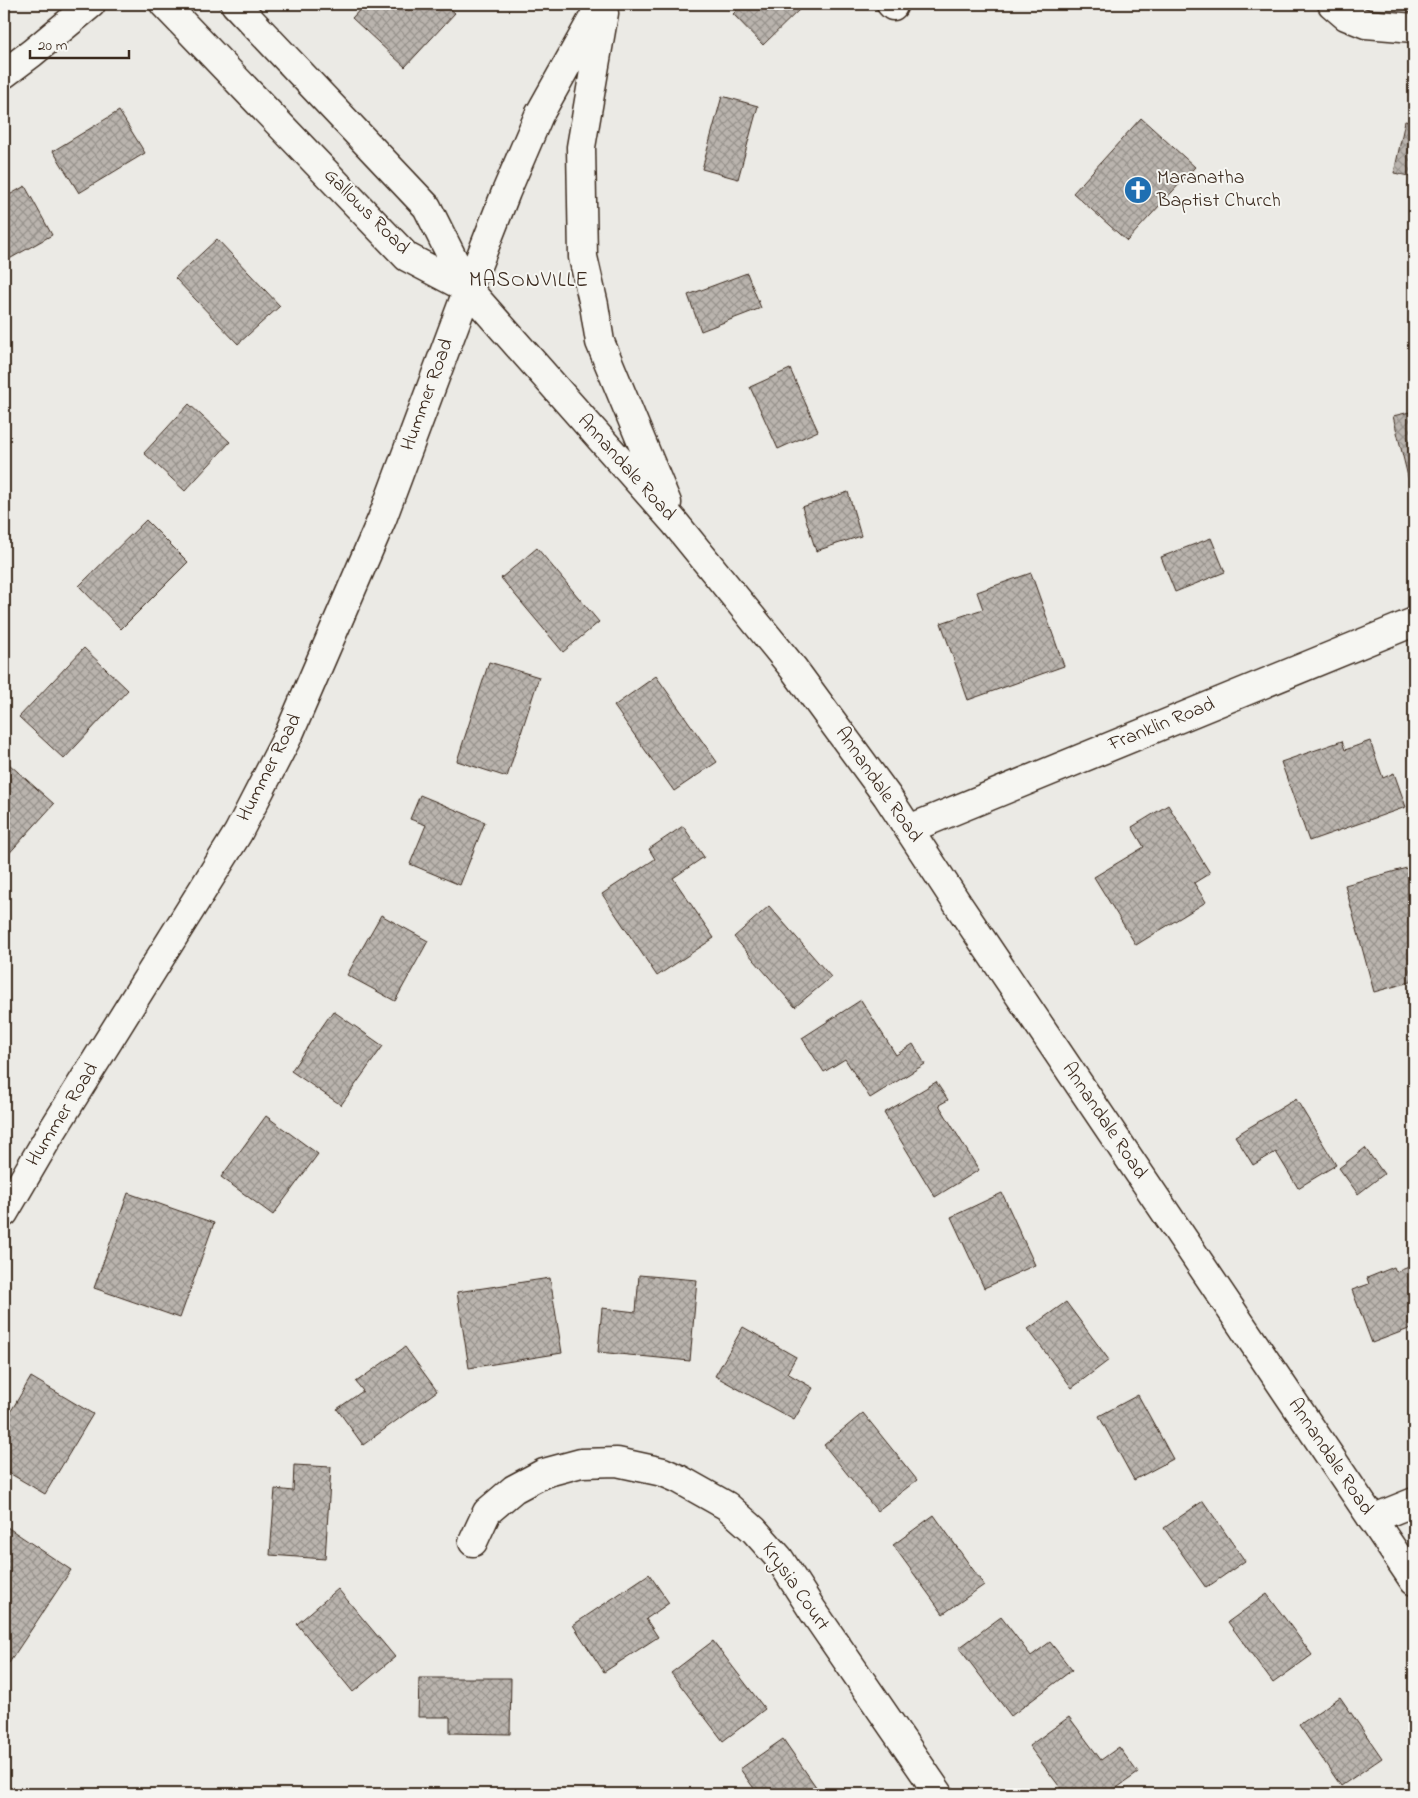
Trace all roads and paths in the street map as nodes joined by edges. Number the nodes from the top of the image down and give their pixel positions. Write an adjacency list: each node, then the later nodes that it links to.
1 (91, 4): 8 (main road)
2 (164, 4): 9 (main road, Gallows Road)
3 (235, 4): 9 (main road, Gallows Road)
4 (601, 4): 9 (main road)
5 (606, 4): 10 (main road)
6 (1332, 4): 7 (main road)
7 (1414, 28)
8 (4, 74)
9 (468, 288): 10 (main road, Annandale Road); 13 (main road, Hummer Road)
10 (675, 522): 12 (main road, Annandale Road)
11 (1414, 622): 12 (main road, Franklin Road)
12 (909, 829): 15 (main road, Annandale Road)
13 (4, 1213)
14 (1414, 1502): 15 (main road)
15 (1372, 1519): 17 (main road, Annandale Road)
16 (473, 1542): 18 (main road, Krysia Court)
17 (1414, 1581)
18 (939, 1794)

